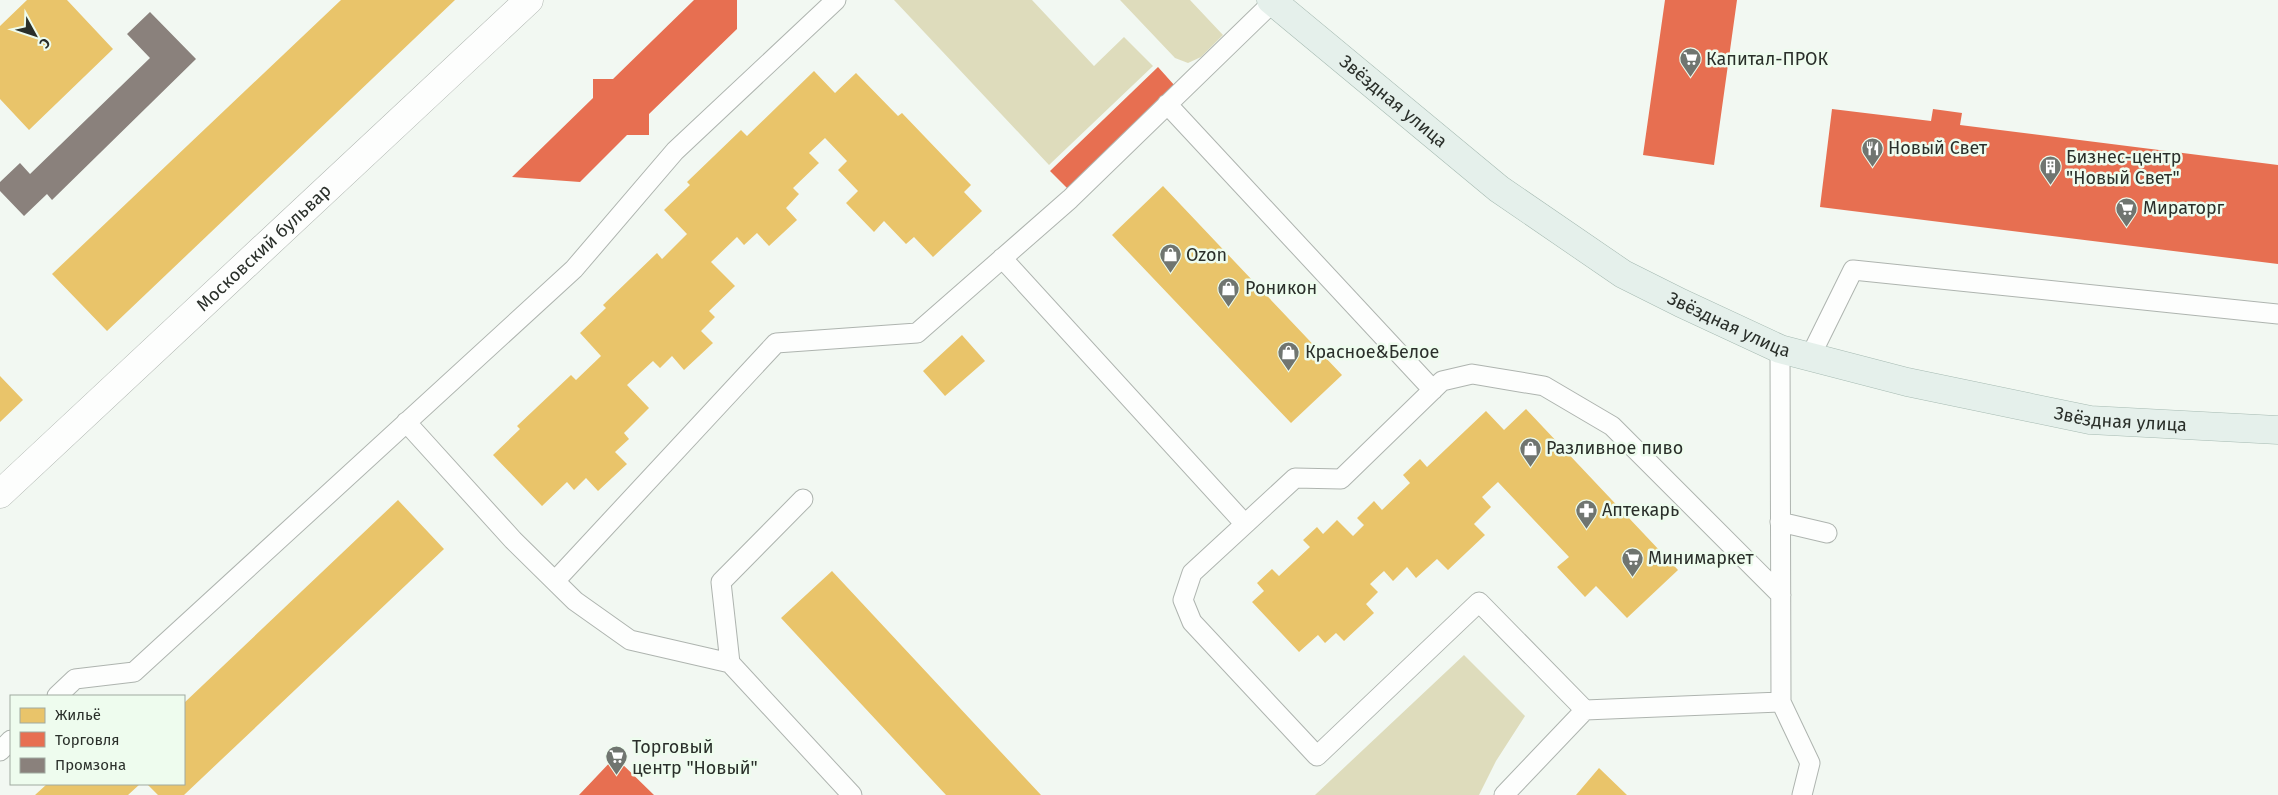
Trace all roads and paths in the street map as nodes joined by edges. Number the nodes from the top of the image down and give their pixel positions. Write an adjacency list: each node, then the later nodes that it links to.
1 (528, 0): 12 (street, Московский бульвар)
2 (836, 0): 10 (lane)
3 (1272, 1): 4 (lane); 7 (main road, Звёздная улица)
4 (1168, 104): 5 (lane); 9 (lane)
5 (1002, 258): 15 (lane); 17 (lane)
6 (2278, 314): 8 (lane)
7 (1780, 349): 8 (main road, Звёздная улица); 14 (lane)
8 (1810, 357): 11 (main road, Звёздная улица)
9 (1433, 390): 15 (lane); 18 (lane)
10 (406, 422): 17 (lane); 20 (lane)
11 (2278, 430)
12 (0, 494)
13 (803, 499): 19 (lane)
14 (1780, 522): 16 (lane); 18 (lane)
15 (1244, 524): 22 (lane)
16 (1827, 533)
17 (554, 581): 19 (lane)
18 (1781, 595): 21 (lane)
19 (730, 663): 25 (lane)
20 (58, 695)
21 (1781, 702): 22 (lane); 27 (lane)
22 (1585, 710): 26 (lane)
23 (10, 741): 24 (lane)
24 (0, 751)
25 (852, 795)
26 (1504, 795)
27 (1802, 795)

